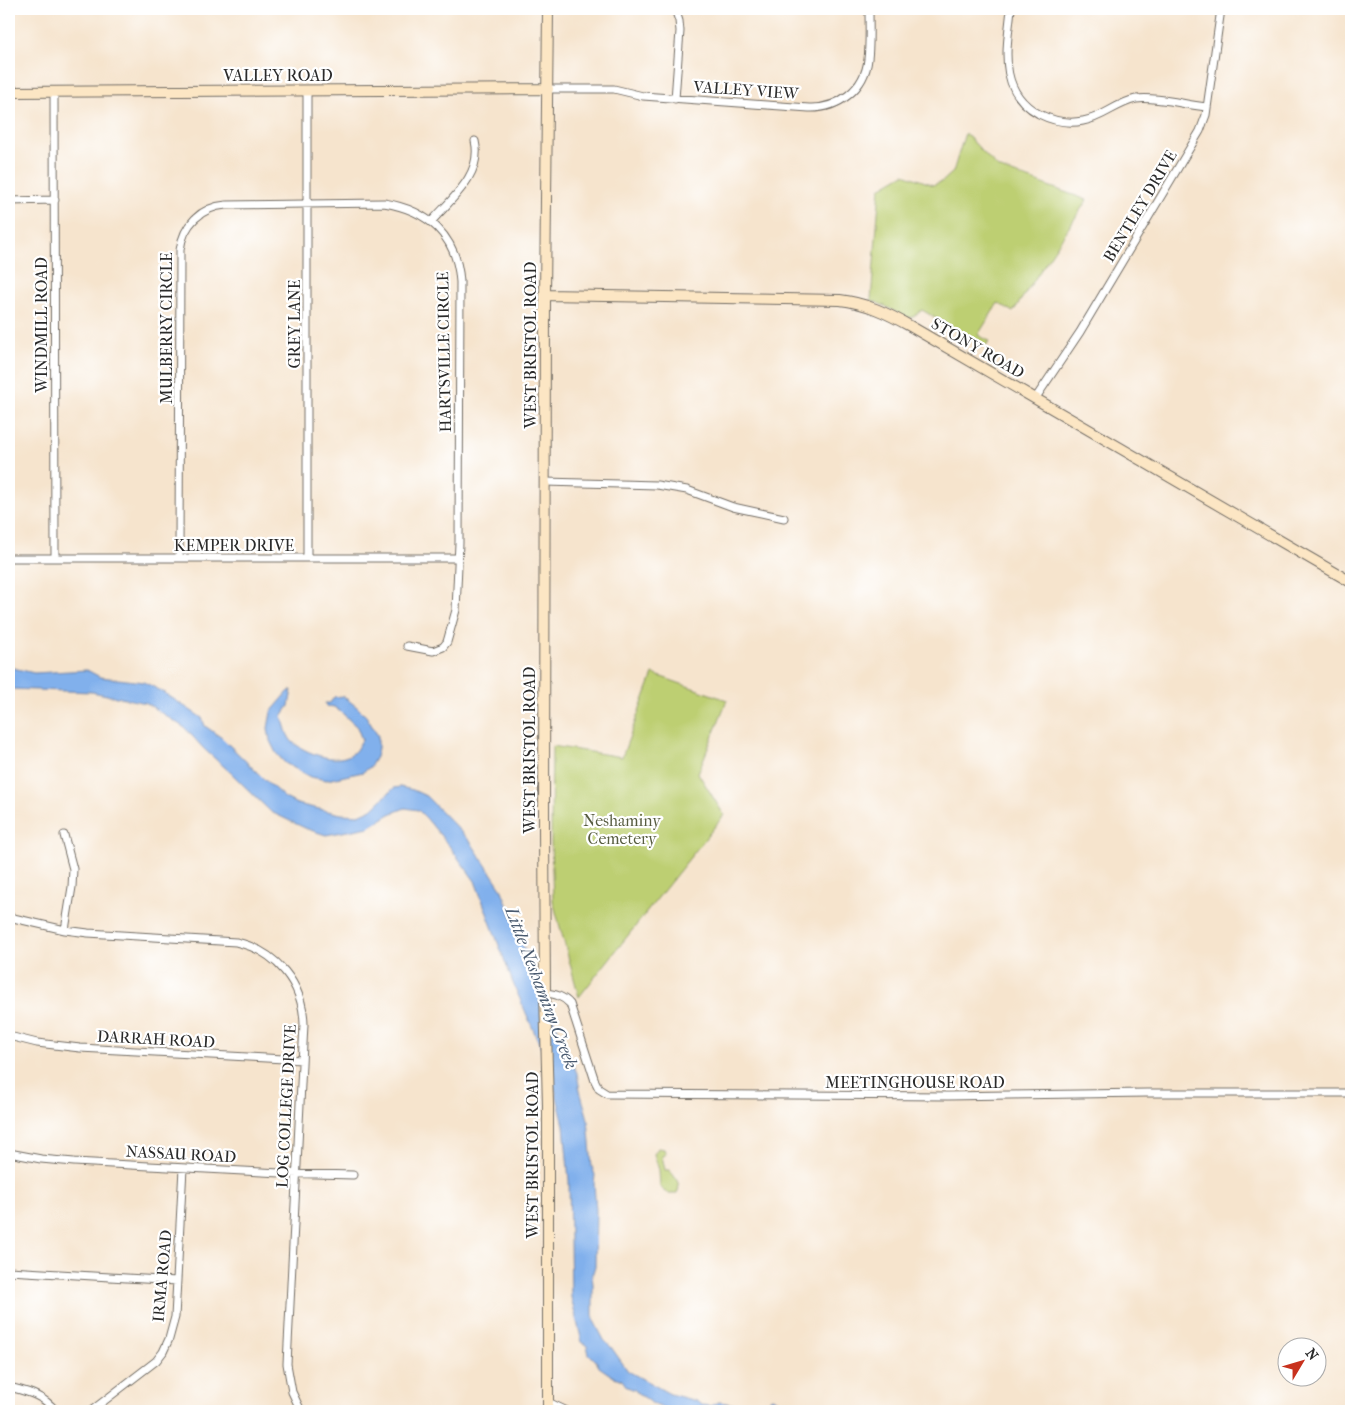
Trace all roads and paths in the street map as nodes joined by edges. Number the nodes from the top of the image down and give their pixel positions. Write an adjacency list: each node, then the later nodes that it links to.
1 (548, 9): 6 (street, WEST BRISTOL ROAD)
2 (675, 9): 10 (street)
3 (869, 9): 10 (street, VALLEY VIEW)
4 (1011, 9): 11 (street)
5 (1222, 9): 11 (street, BENTLEY DRIVE)
6 (548, 89): 7 (street, VALLEY ROAD); 10 (street, VALLEY VIEW); 17 (street, WEST BRISTOL ROAD)
7 (307, 90): 9 (street, VALLEY ROAD); 15 (street, GREY LANE)
8 (9, 92): 9 (street, VALLEY ROAD)
9 (54, 92): 13 (street, WINDMILL ROAD)
10 (675, 99)
11 (1207, 107): 18 (street, BENTLEY DRIVE)
12 (475, 141): 16 (street)
13 (55, 200): 14 (street); 22 (street, WINDMILL ROAD)
14 (9, 201)
15 (308, 204): 16 (street, HARTSVILLE CIRCLE); 23 (street, MULBERRY CIRCLE); 24 (street, GREY LANE)
16 (432, 222): 25 (street, HARTSVILLE CIRCLE)
17 (545, 295): 18 (street, STONY ROAD); 19 (street, WEST BRISTOL ROAD)
18 (1035, 398): 26 (street, STONY ROAD)
19 (545, 482): 20 (street); 31 (street, WEST BRISTOL ROAD)
20 (784, 518)
21 (9, 558): 22 (street, KEMPER DRIVE)
22 (54, 558): 23 (street, KEMPER DRIVE)
23 (179, 558): 24 (street, KEMPER DRIVE)
24 (307, 558): 25 (street, KEMPER DRIVE)
25 (458, 558): 27 (street, HARTSVILLE CIRCLE)
26 (1351, 582)
27 (406, 646)
28 (64, 835): 30 (street)
29 (9, 917): 30 (street, LOG COLLEGE DRIVE)
30 (65, 930): 33 (street, LOG COLLEGE DRIVE)
31 (545, 994): 34 (street, MEETINGHOUSE ROAD); 42 (street, WEST BRISTOL ROAD)
32 (9, 1036): 33 (street, DARRAH ROAD)
33 (302, 1060): 37 (street, LOG COLLEGE DRIVE)
34 (1351, 1093)
35 (9, 1153): 36 (street, NASSAU ROAD)
36 (183, 1168): 37 (street, NASSAU ROAD); 40 (street, IRMA ROAD)
37 (296, 1174): 38 (street, NASSAU ROAD); 43 (street, LOG COLLEGE DRIVE)
38 (353, 1175)
39 (9, 1271): 40 (street)
40 (177, 1281): 45 (street, IRMA ROAD)
41 (9, 1388): 44 (street)
42 (548, 1407): 46 (street)
43 (299, 1410)
44 (56, 1411)
45 (91, 1411)
46 (567, 1411)

